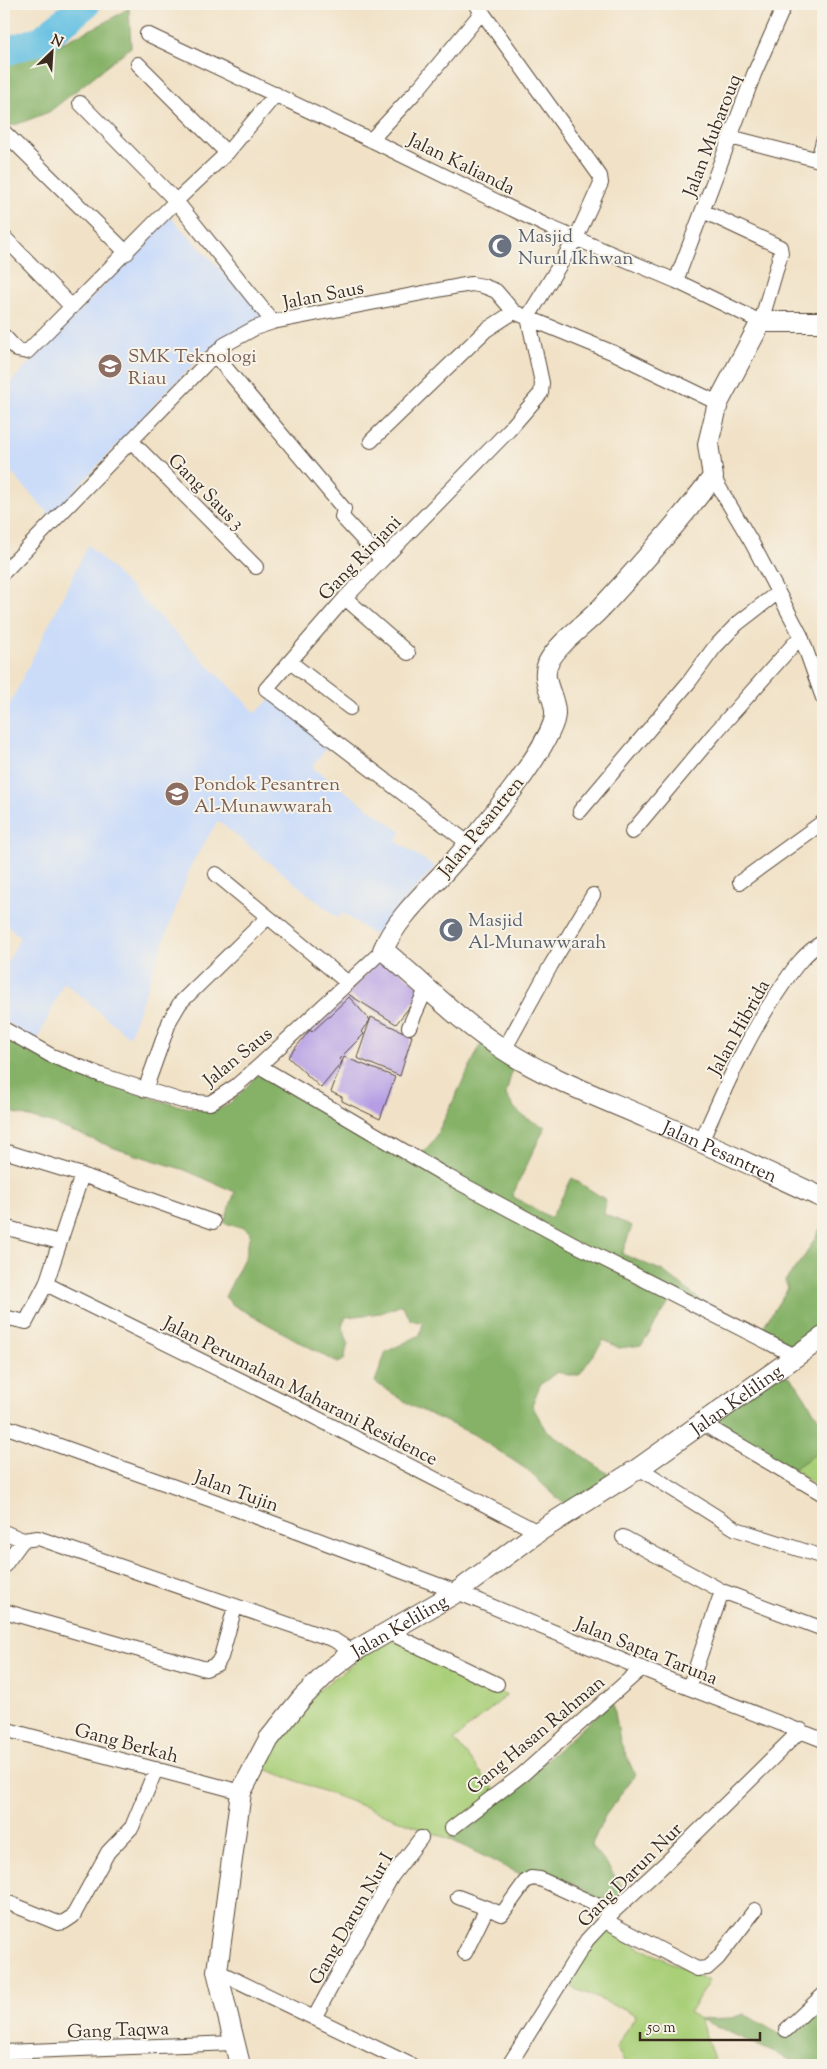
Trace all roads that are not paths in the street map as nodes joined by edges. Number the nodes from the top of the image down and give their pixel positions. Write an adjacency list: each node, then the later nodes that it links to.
1 (785, 4): 8 (street, Jalan Mubarouq)
2 (479, 8): 9 (street); 16 (street)
3 (147, 34): 5 (street, Jalan Kalianda)
4 (138, 64): 11 (street)
5 (276, 94): 9 (street, Jalan Kalianda); 11 (street)
6 (80, 104): 13 (street)
7 (4, 132): 17 (street)
8 (730, 137): 12 (street); 14 (street, Jalan Mubarouq)
9 (371, 140): 16 (street, Jalan Kalianda)
10 (823, 141): 12 (street)
11 (228, 153): 13 (street)
12 (821, 161)
13 (176, 201): 17 (street); 21 (street)
14 (702, 211): 18 (street, Jalan Mubarouq); 22 (street)
15 (4, 237): 19 (street)
16 (576, 238): 18 (street, Jalan Kalianda); 20 (street)
17 (127, 252): 19 (street)
18 (676, 281): 22 (street, Jalan Kalianda)
19 (72, 307): 24 (street)
20 (521, 315): 21 (street, Jalan Saus); 26 (street, Jalan Saus); 28 (street); 30 (street, Gang Rinjani)
21 (273, 322): 25 (street, Jalan Saus)
22 (762, 322): 23 (street); 26 (street)
23 (823, 322)
24 (4, 336)
25 (214, 354): 27 (street, Jalan Saus); 30 (street)
26 (718, 403): 29 (street)
27 (131, 441): 31 (street, Gang Saus 3); 32 (street, Jalan Saus)
28 (371, 441)
29 (713, 477): 33 (street); 43 (street, Jalan Pesantren)
30 (382, 560): 34 (street, Gang Rinjani)
31 (256, 567)
32 (4, 572)
33 (777, 593): 35 (street); 40 (street)
34 (345, 598): 36 (street); 37 (street, Gang Rinjani)
35 (800, 636): 38 (street); 42 (street)
36 (408, 653)
37 (290, 662): 39 (street); 43 (street, Gang Rinjani)
38 (822, 692)
39 (350, 708)
40 (580, 811)
41 (823, 822): 45 (street)
42 (632, 832)
43 (468, 843): 49 (street, Jalan Pesantren)
44 (216, 874): 47 (street)
45 (740, 882)
46 (593, 895): 54 (street)
47 (267, 918): 50 (street); 56 (street)
48 (823, 942): 57 (street, Jalan Hibrida)
49 (383, 950): 50 (street, Jalan Saus); 51 (street, Jalan Pesantren)
50 (348, 983): 55 (street, Jalan Saus)
51 (427, 987): 52 (street); 54 (street, Jalan Pesantren)
52 (409, 1027)
53 (4, 1029): 56 (street, Jalan Saus)
54 (504, 1050): 57 (street, Jalan Pesantren)
55 (259, 1066): 56 (street, Jalan Saus); 67 (street)
56 (145, 1090)
57 (701, 1142): 60 (street, Jalan Pesantren)
58 (4, 1151): 59 (street)
59 (82, 1174): 61 (street); 63 (street)
60 (823, 1198)
61 (212, 1222)
62 (4, 1227): 63 (street)
63 (59, 1242): 64 (street)
64 (46, 1284): 65 (street); 73 (street, Jalan Perumahan Maharani Residence)
65 (4, 1317)
66 (823, 1337): 67 (street, Jalan Keliling)
67 (796, 1356): 68 (street, Jalan Keliling)
68 (702, 1423): 70 (street, Jalan Keliling); 71 (street)
69 (4, 1426): 79 (street, Jalan Tujin)
70 (639, 1468): 73 (street, Jalan Keliling); 76 (street)
71 (823, 1494)
72 (4, 1532): 75 (street)
73 (538, 1532): 79 (street, Jalan Keliling)
74 (623, 1537): 78 (street)
75 (23, 1540): 77 (street); 80 (street)
76 (823, 1557)
77 (4, 1566)
78 (722, 1591): 82 (street); 87 (street)
79 (457, 1592): 83 (street, Jalan Keliling); 85 (street, Jalan Sapta Taruna)
80 (235, 1607): 81 (street); 84 (street)
81 (4, 1611)
82 (823, 1629)
83 (388, 1632): 84 (street, Jalan Keliling); 86 (street)
84 (353, 1652): 92 (street, Jalan Keliling)
85 (642, 1668): 87 (street, Jalan Sapta Taruna); 93 (street, Gang Hasan Rahman)
86 (497, 1684)
87 (690, 1688): 89 (street, Jalan Sapta Taruna)
88 (4, 1729): 91 (street, Gang Berkah)
89 (801, 1730): 90 (street, Jalan Sapta Taruna); 99 (street, Gang Darun Nur)
90 (823, 1740)
91 (156, 1769): 92 (street, Gang Berkah); 96 (street)
92 (241, 1792): 101 (street, Jalan Keliling)
93 (452, 1828)
94 (421, 1838): 103 (street, Gang Darun Nur I)
95 (458, 1897): 97 (street)
96 (4, 1901)
97 (487, 1908): 99 (street); 100 (street)
98 (755, 1910): 99 (street)
99 (608, 1916): 109 (street, Gang Darun Nur)
100 (465, 1953)
101 (217, 1971): 103 (street); 105 (street, Jalan Keliling)
102 (823, 1995): 104 (street)
103 (314, 2018): 108 (street)
104 (786, 2030)
105 (234, 2043): 106 (street, Gang Taqwa); 107 (street, Jalan Keliling)
106 (4, 2052)
107 (240, 2065)
108 (411, 2065)
109 (509, 2065)

